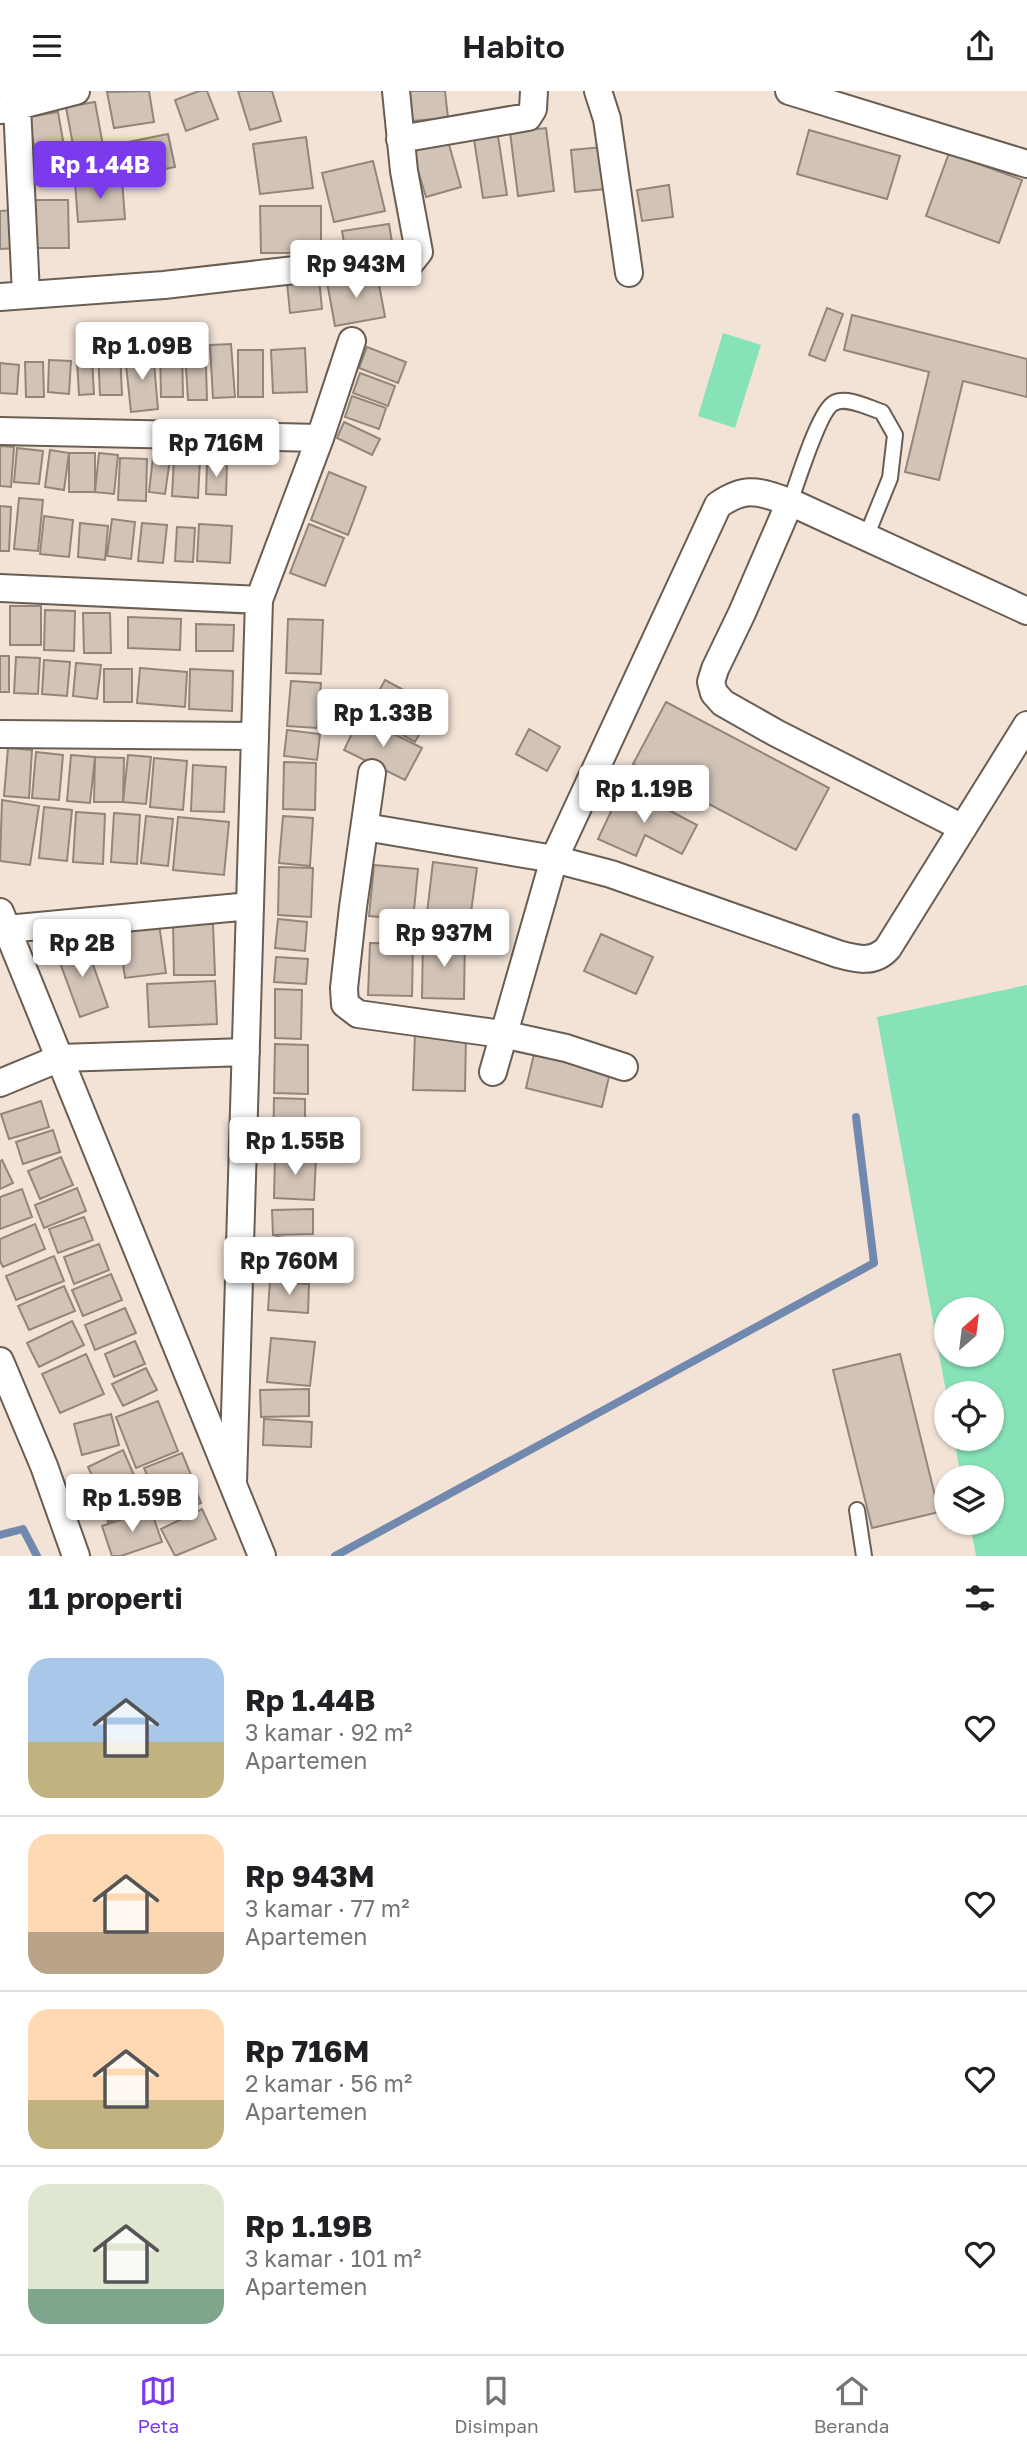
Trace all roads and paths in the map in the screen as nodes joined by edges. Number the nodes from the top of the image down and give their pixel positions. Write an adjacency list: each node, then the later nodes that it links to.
1 (76, 91): 6 (street)
2 (396, 91): 7 (street)
3 (534, 91): 7 (street)
4 (598, 91): 9 (street)
5 (789, 91): 8 (street)
6 (10, 102): 10 (street)
7 (400, 139): 10 (street)
8 (1027, 164)
9 (629, 273)
10 (13, 296)
11 (352, 341): 13 (street)
12 (0, 431): 13 (street)
13 (320, 438): 17 (street)
14 (790, 502): 15 (street); 15 (lane); 24 (street); 25 (street)
15 (866, 537): 18 (street)
16 (0, 588): 17 (street)
17 (259, 600): 21 (street)
18 (1027, 611)
19 (1027, 725): 24 (street)
20 (0, 733): 21 (street)
21 (255, 736): 26 (street)
22 (372, 773): 23 (street)
23 (365, 827): 25 (street); 28 (street)
24 (963, 828): 25 (street)
25 (554, 859): 28 (street)
26 (250, 906): 27 (street); 29 (street)
27 (3, 920): 30 (street)
28 (502, 1034): 31 (street); 32 (street)
29 (246, 1052): 30 (street); 35 (street)
30 (60, 1058): 33 (street); 35 (street)
31 (624, 1067)
32 (493, 1072)
33 (1, 1083)
34 (3, 1376): 38 (street)
35 (233, 1483): 37 (street)
36 (857, 1510): 39 (lane)
37 (260, 1551)
38 (76, 1556)
39 (864, 1556)

